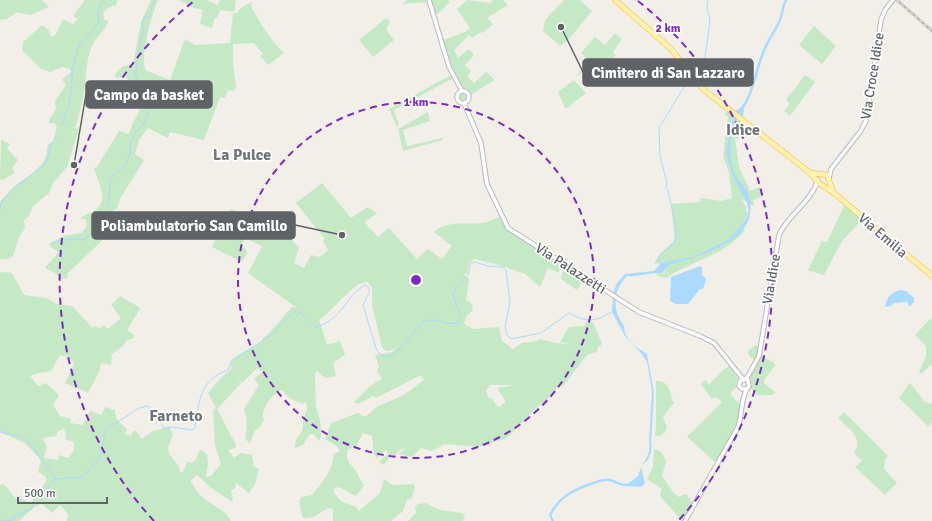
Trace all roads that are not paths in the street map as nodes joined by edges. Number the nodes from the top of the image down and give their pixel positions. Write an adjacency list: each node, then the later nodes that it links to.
1 (429, 0): 4 (main road, Via Palazzetti)
2 (615, 0): 7 (main road, Via Emilia)
3 (893, 0): 6 (main road, Via Croce Idice)
4 (461, 92): 5 (main road, Via Palazzetti); 5 (main road, Via Palazzetti)
5 (466, 104): 15 (main road, Via Palazzetti)
6 (831, 170): 8 (main road, Via Croce Idice); 9 (main road, Via Croce Idice)
7 (809, 172): 8 (main road, Via Emilia); 10 (main road, Via Emilia)
8 (822, 174): 9 (main road, Via Emilia); 10 (main road)
9 (828, 179): 11 (main road); 13 (main road, Via Emilia)
10 (818, 180): 11 (main road, Via Emilia); 12 (main road, Via Idice)
11 (823, 185): 12 (main road, Via Idice); 13 (main road, Via Emilia)
12 (814, 190): 15 (main road, Via Idice)
13 (834, 193): 14 (main road, Via Emilia)
14 (932, 276)
15 (744, 380): 16 (main road); 16 (main road)
16 (744, 389): 17 (main road)
17 (685, 521)

